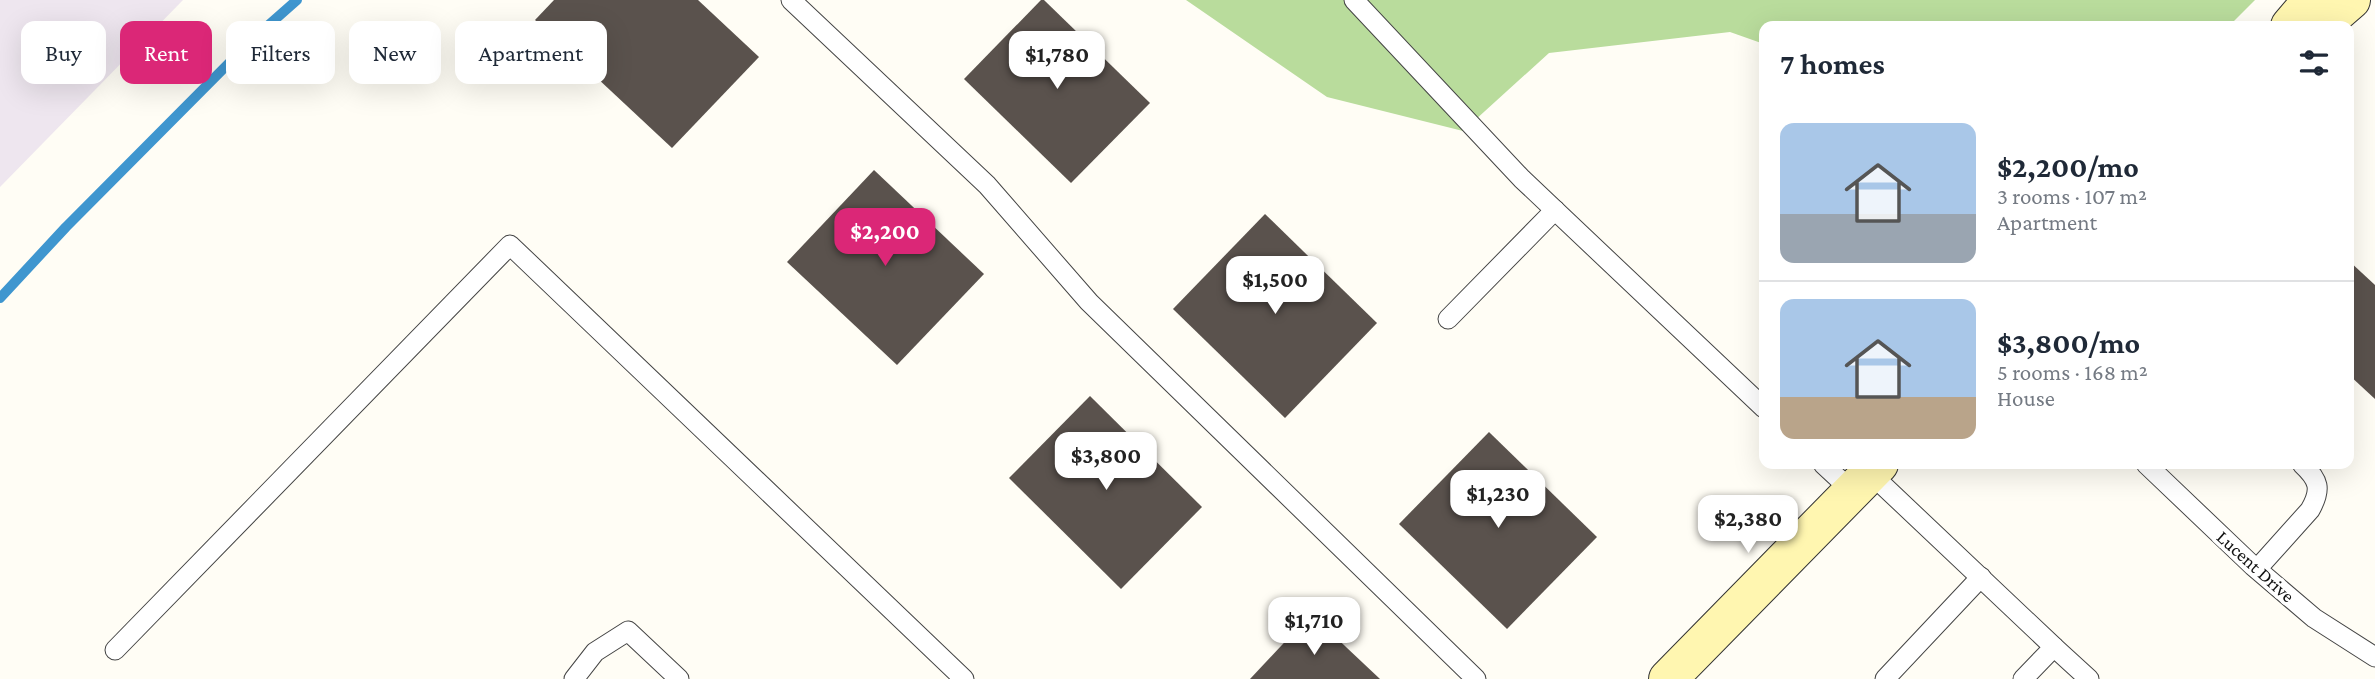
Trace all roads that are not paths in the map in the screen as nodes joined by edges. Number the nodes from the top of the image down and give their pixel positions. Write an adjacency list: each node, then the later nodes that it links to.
1 (791, 0): 22 (lane)
2 (1354, 0): 7 (lane)
3 (2312, 0): 5 (main road)
4 (2351, 0): 6 (main road)
5 (2294, 21)
6 (2327, 21)
7 (1555, 210): 8 (lane); 9 (lane)
8 (1448, 319)
9 (1759, 403)
10 (1841, 469): 13 (lane)
11 (2151, 469): 14 (lane, Lucent Drive)
12 (2307, 469): 14 (lane)
13 (1867, 476): 15 (lane); 23 (main road)
14 (2257, 569): 18 (lane, Lucent Drive)
15 (1981, 577): 16 (lane); 24 (lane)
16 (2054, 647): 25 (lane); 26 (lane)
17 (115, 650): 21 (lane)
18 (2375, 657)
19 (574, 679): 20 (lane)
20 (679, 679)
21 (964, 679)
22 (1476, 679)
23 (1668, 679)
24 (1885, 679)
25 (2024, 679)
26 (2089, 679)

